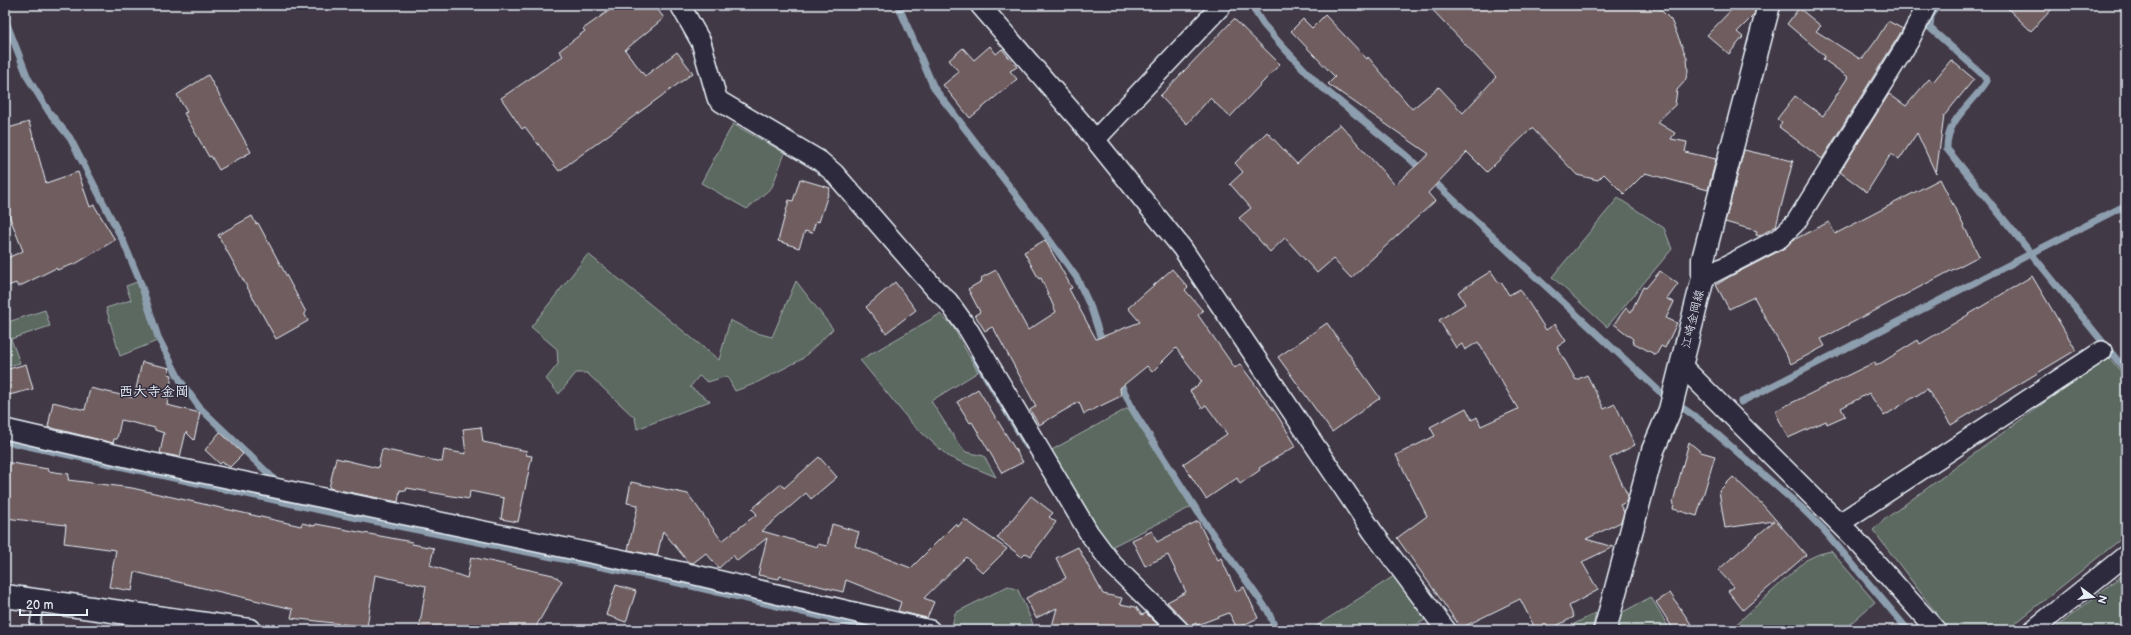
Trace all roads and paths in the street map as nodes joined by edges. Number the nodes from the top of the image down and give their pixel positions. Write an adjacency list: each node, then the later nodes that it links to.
1 (680, 5): 18 (street)
2 (980, 5): 6 (street)
3 (1222, 5): 6 (street)
4 (1769, 5): 7 (main road, 江崎金岡線)
5 (1927, 5): 7 (street)
6 (1096, 140): 19 (street)
7 (1703, 278): 9 (main road, 江崎金岡線)
8 (2102, 351): 11 (street)
9 (1682, 366): 11 (street); 20 (main road, 江崎金岡線)
10 (5, 429): 17 (street)
11 (1840, 523): 21 (street)
12 (2126, 555): 22 (street)
13 (5, 596): 14 (main road)
14 (39, 601): 15 (lane); 16 (main road)
15 (34, 630)
16 (249, 630)
17 (930, 630)
18 (1178, 630)
19 (1446, 630)
20 (1605, 630)
21 (1936, 630)
22 (2033, 630)

